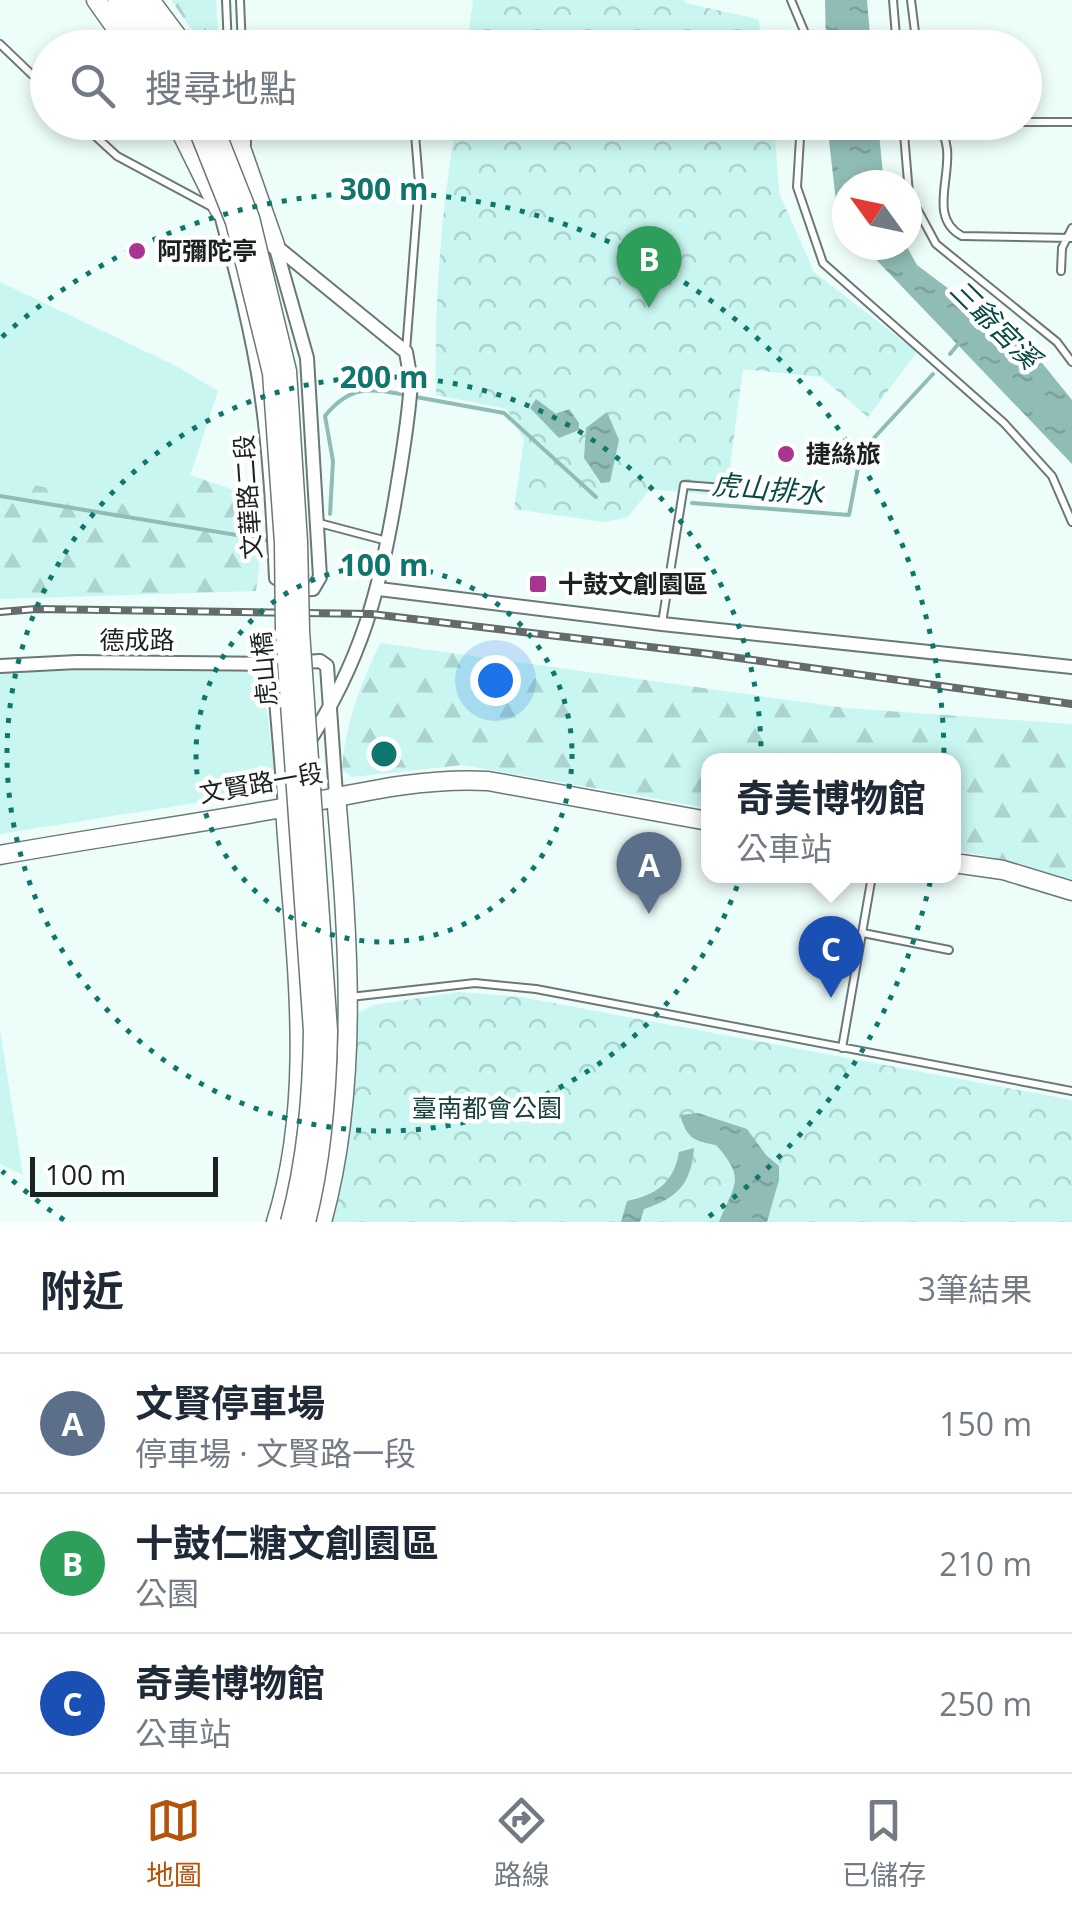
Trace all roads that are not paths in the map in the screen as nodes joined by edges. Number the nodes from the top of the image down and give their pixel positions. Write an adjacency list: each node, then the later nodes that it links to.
1 (96, 0): 10 (street)
2 (117, 0): 13 (street)
3 (135, 0): 14 (street)
4 (150, 0): 15 (street)
5 (226, 0): 16 (lane)
6 (240, 0): 17 (lane)
7 (791, 0): 18 (lane)
8 (893, 0): 19 (lane)
9 (911, 0): 20 (lane)
10 (112, 23): 11 (lane); 12 (street)
11 (111, 30)
12 (117, 30)
13 (138, 30)
14 (156, 30)
15 (172, 30)
16 (227, 30)
17 (241, 30)
18 (804, 30)
19 (896, 30)
20 (915, 30)
21 (0, 44): 22 (lane)
22 (30, 73)
23 (1042, 122): 24 (lane)
24 (1072, 122)
25 (100, 140): 36 (lane)
26 (185, 140): 36 (street)
27 (202, 140): 67 (street, 虎山橋, bridge)
28 (219, 140): 68 (street, 虎山橋, bridge)
29 (239, 140): 35 (street)
30 (246, 140): 35 (lane)
31 (416, 140): 41 (lane)
32 (800, 140): 44 (lane)
33 (904, 140): 42 (lane)
34 (945, 140): 38 (lane)
35 (247, 160): 39 (street)
36 (220, 211): 39 (street); 45 (street, 文華路二段)
37 (1072, 228): 38 (lane)
38 (1069, 238): 40 (lane)
39 (275, 245): 41 (street); 45 (street, 文華路二段)
40 (1061, 271)
41 (406, 352): 46 (street)
42 (1072, 362)
43 (738, 489): 48 (lane)
44 (1072, 522)
45 (319, 524): 46 (lane)
46 (388, 541): 47 (street)
47 (379, 589): 48 (street); 52 (street)
48 (662, 624): 51 (street)
49 (273, 664): 50 (street, 德成路); 52 (street); 53 (street)
50 (0, 666)
51 (1072, 667)
52 (329, 711): 53 (street); 54 (street)
53 (283, 782): 55 (street)
54 (336, 795): 55 (street, 文賢路一段); 56 (street, 文賢路一段); 63 (street)
55 (285, 808): 57 (street, 文賢路一段); 66 (street)
56 (701, 820)
57 (0, 855)
58 (961, 863): 60 (street)
59 (871, 883): 61 (lane)
60 (1072, 891)
61 (863, 933): 62 (lane); 64 (lane)
62 (948, 950)
63 (349, 997): 64 (lane); 69 (street)
64 (842, 1048): 65 (lane)
65 (1072, 1091)
66 (276, 1222)
67 (290, 1222)
68 (306, 1222)
69 (322, 1222)

